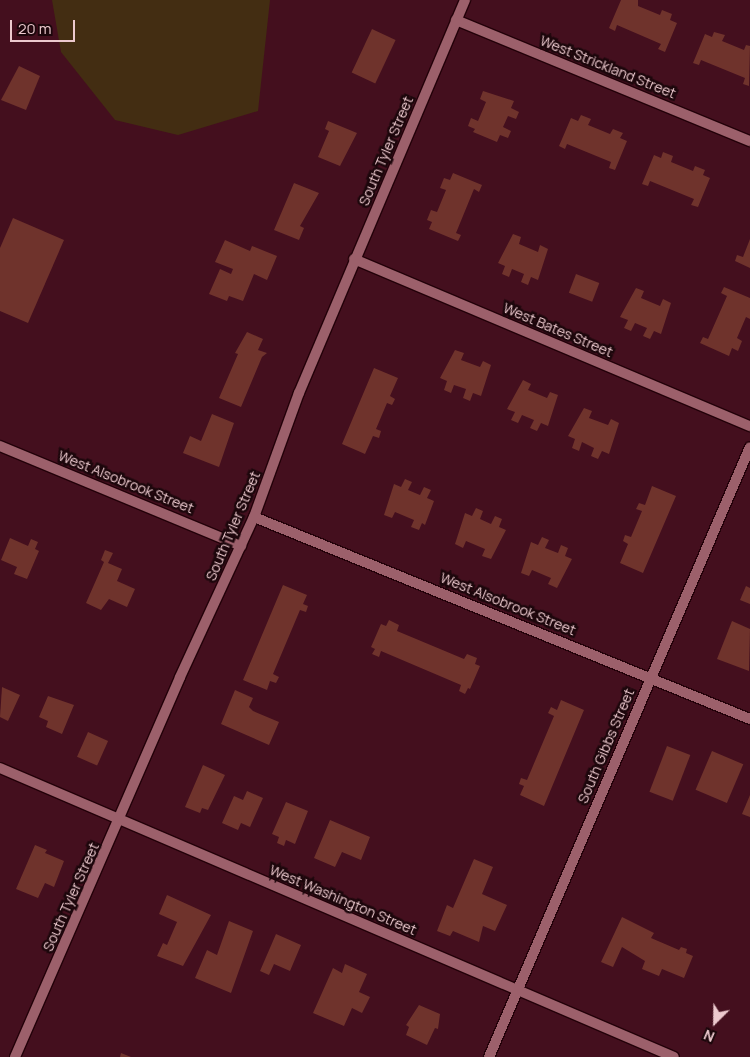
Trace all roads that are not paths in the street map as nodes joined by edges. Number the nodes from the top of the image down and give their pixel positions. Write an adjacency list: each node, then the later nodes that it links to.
1 (465, 0): 2 (street, South Tyler Street)
2 (456, 20): 3 (street, West Strickland Street); 4 (street, South Tyler Street)
3 (750, 141)
4 (354, 259): 5 (street, West Bates Street); 8 (street, South Tyler Street)
5 (750, 426)
6 (0, 446): 9 (street, West Alsobrook Street)
7 (750, 447): 10 (street, South Gibbs Street)
8 (254, 517): 9 (street, South Tyler Street); 10 (street, West Alsobrook Street)
9 (241, 546): 13 (street, South Tyler Street)
10 (650, 677): 11 (street, West Alsobrook Street); 14 (street, South Gibbs Street)
11 (750, 719)
12 (0, 768): 13 (street, West Washington Street)
13 (121, 819): 14 (street, West Washington Street); 15 (street, South Tyler Street)
14 (519, 990): 16 (street, South Gibbs Street); 17 (street, West Washington Street)
15 (15, 1057)
16 (489, 1057)
17 (674, 1057)

